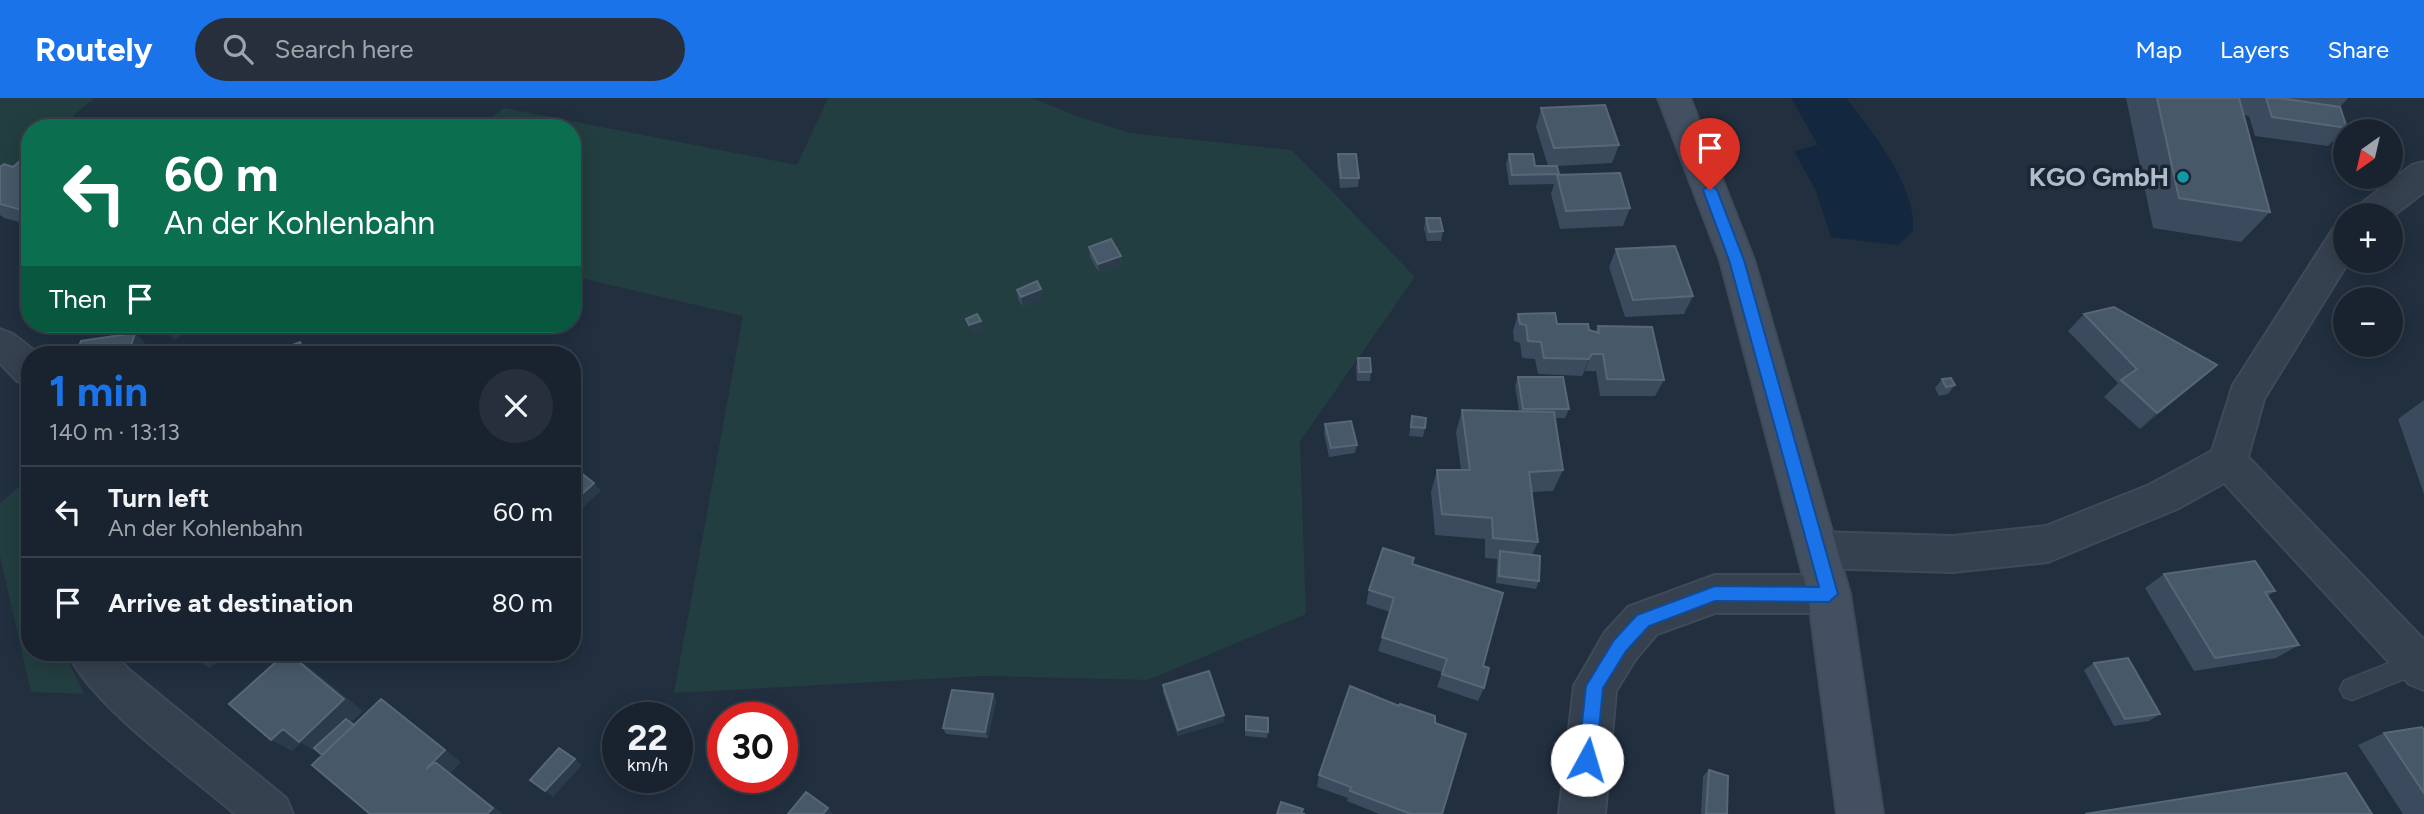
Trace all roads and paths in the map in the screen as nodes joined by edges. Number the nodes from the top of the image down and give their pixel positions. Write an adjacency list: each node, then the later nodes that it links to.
1 (1674, 98): 8 (main road)
2 (2424, 174): 3 (street)
3 (2386, 203)
4 (2333, 257): 7 (street)
5 (0, 344): 6 (street)
6 (21, 358)
7 (2228, 461): 8 (street); 11 (street)
8 (1817, 550): 9 (main road)
9 (1829, 594): 14 (street); 15 (main road)
10 (95, 661): 13 (street)
11 (2421, 667): 12 (lane)
12 (2353, 689)
13 (270, 814)
14 (1583, 814)
15 (1860, 814)

